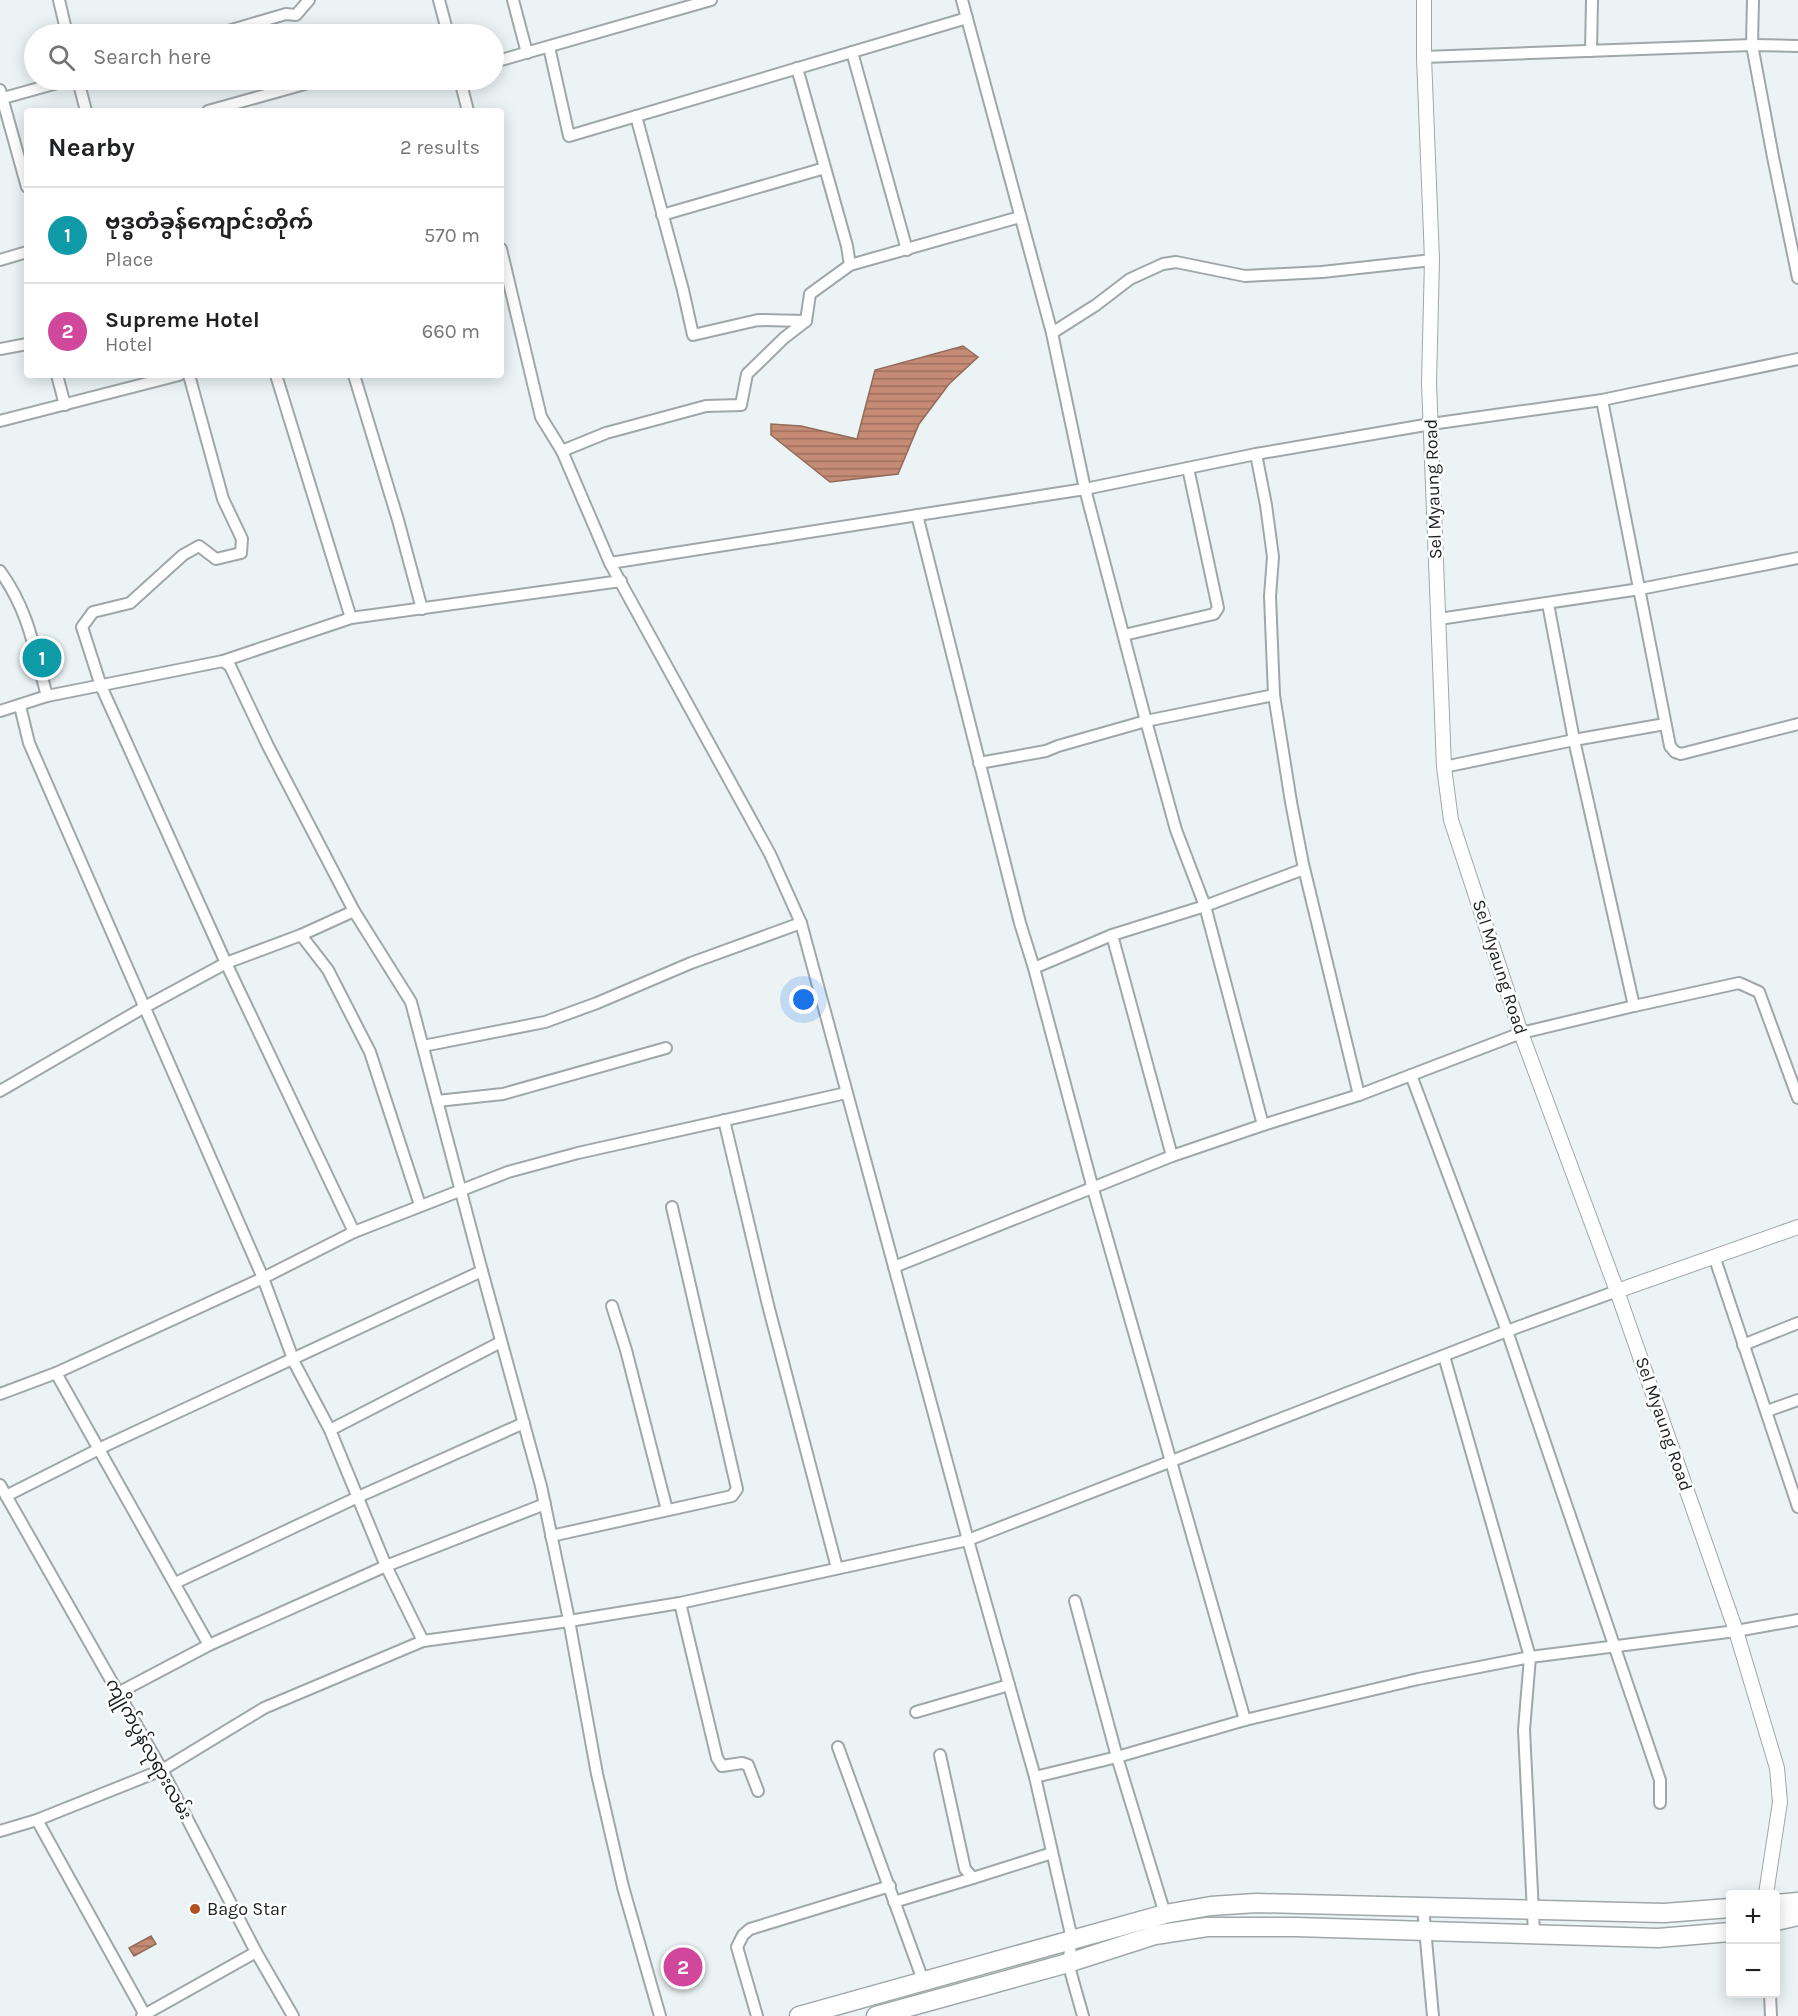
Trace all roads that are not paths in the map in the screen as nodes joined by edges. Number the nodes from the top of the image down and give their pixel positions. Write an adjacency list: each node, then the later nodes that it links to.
1 (60, 0): 11 (street)
2 (309, 0): 12 (street)
3 (439, 0): 13 (street)
4 (513, 0): 19 (street)
5 (711, 0): 16 (street)
6 (962, 0): 10 (street)
7 (1424, 0): 20 (main road, Sel Myaung Road)
8 (1592, 0): 17 (street)
9 (1753, 0): 14 (street)
10 (967, 18): 18 (street); 35 (street)
11 (65, 24)
12 (252, 24)
13 (445, 24)
14 (1752, 45): 15 (street); 17 (street); 42 (street)
15 (1798, 46)
16 (549, 47): 19 (street); 31 (street)
17 (1591, 51): 20 (street)
18 (852, 52): 22 (street); 36 (street)
19 (527, 53): 21 (street)
20 (1424, 57): 39 (main road, Sel Myaung Road)
21 (504, 59)
22 (797, 68): 31 (street); 32 (street)
23 (26, 90): 27 (street)
24 (81, 90): 28 (street)
25 (283, 90): 29 (street)
26 (463, 90): 30 (street)
27 (1, 96): 33 (street)
28 (85, 108)
29 (219, 108)
30 (467, 108)
31 (636, 116): 34 (street)
32 (825, 168): 34 (street); 41 (street)
33 (24, 177)
34 (662, 215): 43 (street)
35 (1020, 217): 36 (street); 44 (street)
36 (907, 250): 41 (street)
37 (24, 254): 38 (street)
38 (0, 260)
39 (1432, 260): 44 (street); 56 (main road, Sel Myaung Road)
40 (504, 262): 57 (street)
41 (850, 265): 43 (street)
42 (1798, 278)
43 (806, 321): 57 (street)
44 (1052, 333): 60 (street)
45 (24, 345): 46 (street)
46 (0, 349)
47 (1798, 359): 53 (street)
48 (58, 378): 54 (street)
49 (168, 378): 54 (street)
50 (190, 378): 73 (street)
51 (277, 378): 69 (street)
52 (355, 378): 68 (street)
53 (1602, 400): 56 (street); 66 (street)
54 (65, 405): 55 (street)
55 (0, 421)
56 (1431, 424): 58 (street); 70 (main road, Sel Myaung Road)
57 (562, 451): 63 (street)
58 (1256, 454): 59 (street); 74 (street)
59 (1188, 468): 60 (street); 71 (street)
60 (1085, 489): 61 (street); 71 (street)
61 (917, 515): 63 (street); 82 (street)
62 (1798, 558): 66 (street)
63 (609, 563): 65 (street)
64 (0, 571): 75 (street)
65 (621, 581): 68 (street); 87 (street)
66 (1640, 589): 67 (street); 79 (street)
67 (1548, 604): 70 (street); 81 (street)
68 (422, 609): 69 (street)
69 (351, 618): 72 (street)
70 (1438, 619): 83 (main road, Sel Myaung Road)
71 (1124, 635): 78 (street)
72 (223, 661): 73 (street); 86 (street)
73 (101, 686): 75 (street); 90 (street)
74 (1274, 695): 78 (street); 84 (street)
75 (46, 696): 76 (street)
76 (20, 706): 77 (street); 93 (street)
77 (0, 711)
78 (1146, 721): 82 (street); 85 (street)
79 (1665, 724): 80 (street); 81 (street)
80 (1798, 724)
81 (1575, 740): 83 (street); 92 (street)
82 (979, 764): 91 (street)
83 (1444, 767): 94 (main road, Sel Myaung Road)
84 (1304, 869): 85 (street); 100 (street)
85 (1205, 906): 89 (street); 104 (street)
86 (354, 911): 88 (street); 95 (street)
87 (801, 923): 95 (street); 99 (street)
88 (301, 935): 90 (street); 108 (street)
89 (1112, 935): 91 (street); 105 (street)
90 (226, 963): 93 (street); 111 (street)
91 (1034, 968): 106 (street)
92 (1634, 1006): 94 (street); 101 (street)
93 (143, 1008): 98 (street); 115 (street)
94 (1521, 1033): 97 (street); 116 (main road, Sel Myaung Road)
95 (423, 1046): 102 (street)
96 (666, 1048): 102 (street)
97 (1411, 1075): 100 (street); 119 (street)
98 (0, 1091)
99 (846, 1093): 103 (street); 113 (street)
100 (1359, 1095): 104 (street)
101 (1798, 1098)
102 (437, 1101): 107 (street)
103 (724, 1120): 107 (street); 142 (street)
104 (1263, 1125): 105 (street)
105 (1172, 1156): 106 (street)
106 (1093, 1189): 113 (street); 131 (street)
107 (460, 1191): 108 (street); 114 (street)
108 (420, 1205): 111 (street)
109 (672, 1208): 138 (street)
110 (1798, 1227): 112 (main road)
111 (354, 1232): 115 (street)
112 (1714, 1256): 116 (main road); 121 (street)
113 (894, 1267): 140 (street)
114 (482, 1271): 120 (street); 123 (street)
115 (263, 1278): 123 (street); 124 (street)
116 (1617, 1291): 119 (street); 148 (main road, Sel Myaung Road)
117 (612, 1306): 138 (street)
118 (1798, 1323): 121 (street)
119 (1507, 1332): 122 (street); 151 (street)
120 (501, 1341): 128 (street); 129 (street)
121 (1743, 1345): 127 (street)
122 (1444, 1356): 131 (street); 152 (street)
123 (293, 1359): 129 (street); 130 (street)
124 (56, 1373): 125 (street); 130 (street)
125 (0, 1394)
126 (1798, 1400): 127 (street)
127 (1767, 1411): 132 (street)
128 (524, 1423): 135 (street); 136 (street)
129 (330, 1430): 135 (street)
130 (99, 1449): 134 (street); 143 (street)
131 (1172, 1462): 140 (street); 156 (street)
132 (1794, 1483): 137 (street)
133 (0, 1485): 134 (street, ကျိုက်ပွန်လုရားလမ်း)
134 (6, 1496): 154 (street, ကျိုက်ပွန်လုရားလမ်း)
135 (358, 1497): 141 (street); 143 (street)
136 (545, 1504): 139 (street); 141 (street)
137 (1798, 1507)
138 (667, 1510): 139 (street)
139 (551, 1536): 147 (street)
140 (968, 1540): 142 (street); 153 (street)
141 (386, 1566): 149 (street); 150 (street)
142 (837, 1568): 145 (street)
143 (175, 1583): 150 (street)
144 (1075, 1601): 159 (street)
145 (680, 1603): 147 (street); 162 (street)
146 (1798, 1620): 148 (street)
147 (569, 1621): 149 (street); 191 (street)
148 (1736, 1631): 151 (street); 169 (main road, Sel Myaung Road)
149 (423, 1641): 160 (street)
150 (209, 1645): 154 (street)
151 (1614, 1648): 152 (street); 163 (street)
152 (1530, 1658): 156 (street); 176 (street)
153 (1009, 1685): 155 (street); 161 (street)
154 (118, 1693): 160 (street, ကျိုက်ပွန်လုရားလမ်း)
155 (916, 1712)
156 (1245, 1720): 159 (street)
157 (838, 1747): 168 (street)
158 (940, 1755): 167 (street)
159 (1117, 1757): 161 (street); 177 (street)
160 (162, 1770): 164 (street); 185 (street, ကျိုက်ပွန်လုရားလမ်း)
161 (1035, 1777): 166 (street)
162 (758, 1791)
163 (1660, 1803)
164 (37, 1820): 165 (street); 189 (street)
165 (0, 1831)
166 (1052, 1853): 167 (street); 184 (street)
167 (973, 1878): 170 (street)
168 (890, 1887): 170 (street); 192 (street)
169 (1767, 1890)
170 (894, 1902): 187 (street)
171 (1798, 1902): 173 (highway)
172 (1301, 1904): 174 (highway); 177 (highway); 180 (highway)
173 (1780, 1904)
174 (1423, 1907): 176 (highway); 181 (street)
175 (1726, 1908): 176 (highway)
176 (1534, 1910): 183 (street)
177 (1165, 1914): 184 (highway)
178 (1798, 1916): 179 (highway)
179 (1780, 1920)
180 (1296, 1927): 181 (highway); 186 (highway)
181 (1426, 1931): 183 (highway); 196 (street)
182 (1726, 1932): 183 (highway)
183 (1534, 1933)
184 (1072, 1939): 186 (street); 187 (highway)
185 (256, 1952): 189 (street); 190 (street, ကျိုက်ပွန်လုရားလမ်း)
186 (1068, 1963): 194 (highway); 195 (street)
187 (924, 1983): 193 (highway)
188 (1770, 1998): 197 (street)
189 (143, 2015)
190 (293, 2016)
191 (660, 2016)
192 (757, 2016)
193 (799, 2016)
194 (876, 2016)
195 (1083, 2016)
196 (1433, 2016)
197 (1771, 2016)

